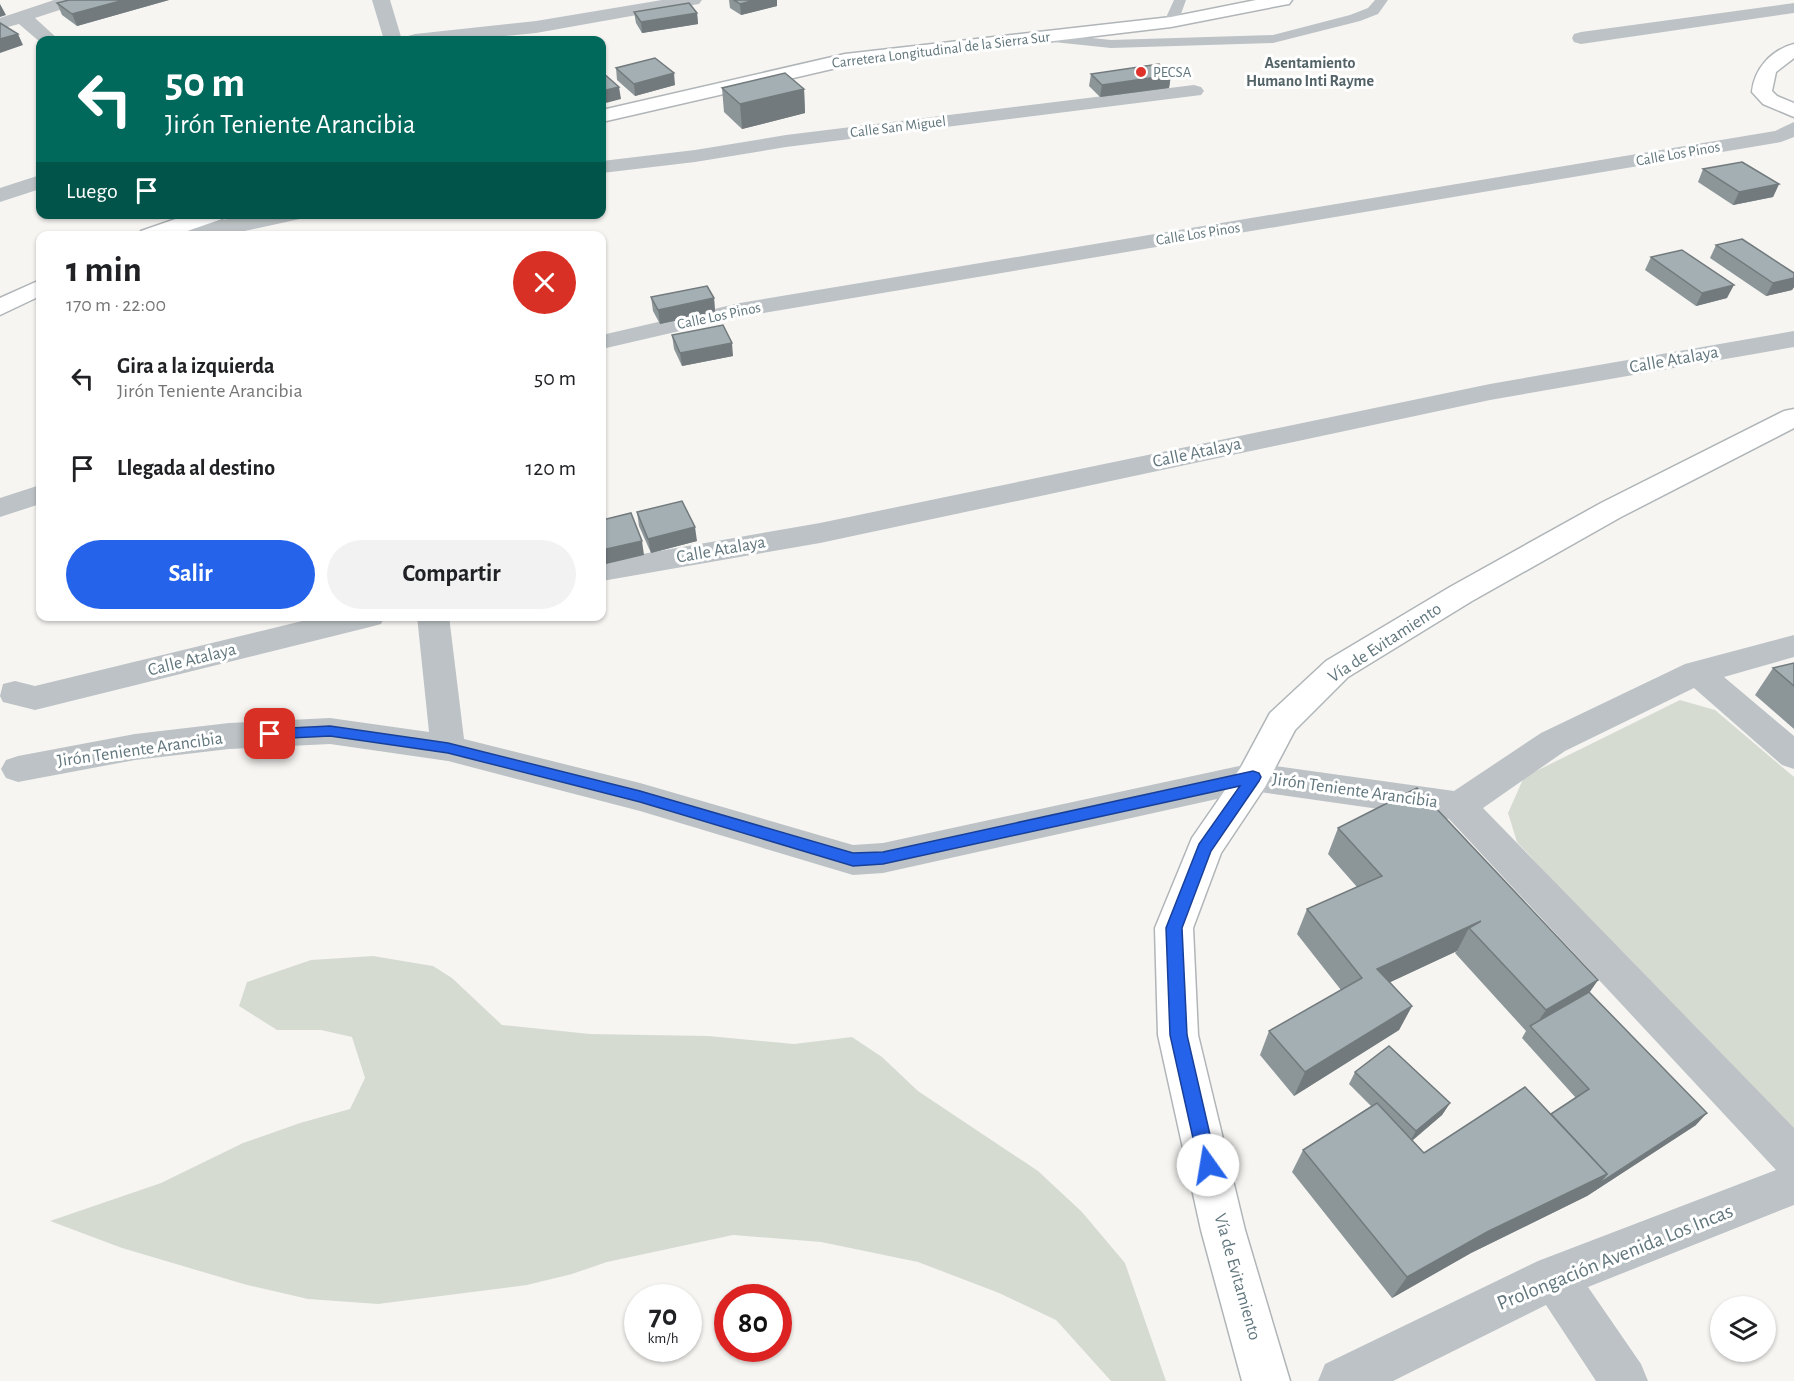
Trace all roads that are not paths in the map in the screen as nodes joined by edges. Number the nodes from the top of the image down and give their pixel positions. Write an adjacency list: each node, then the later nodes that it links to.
1 (72, 0): 8 (street)
2 (381, 0): 12 (street)
3 (693, 0): 13 (street)
4 (1180, 0): 9 (lane)
5 (1283, 0): 9 (highway, Carretera Longitudinal de la Sierra Sur)
6 (1383, 0): 14 (lane)
7 (1794, 8): 15 (street)
8 (22, 17): 10 (street); 11 (street)
9 (1171, 22): 14 (highway, Carretera Longitudinal de la Sierra Sur)
10 (0, 24)
11 (45, 36)
12 (392, 36)
13 (452, 36)
14 (1044, 37): 19 (highway, Carretera Longitudinal de la Sierra Sur)
15 (1581, 38)
16 (1794, 50): 18 (highway)
17 (1194, 91): 21 (street, Calle San Miguel)
18 (1794, 111)
19 (606, 115)
20 (1794, 128): 31 (street, Calle Los Pinos)
21 (606, 167)
22 (36, 183): 23 (street)
23 (0, 195)
24 (199, 219): 26 (highway)
25 (268, 219): 27 (street)
26 (164, 231)
27 (205, 231)
28 (36, 289): 29 (highway)
29 (0, 308)
30 (1794, 339): 35 (street, Calle Atalaya)
31 (606, 341)
32 (1794, 417): 44 (highway, Vía de Evitamiento)
33 (36, 495): 34 (street)
34 (0, 508)
35 (606, 571)
36 (350, 621): 40 (street, Calle Atalaya)
37 (434, 621): 41 (street)
38 (1794, 646): 39 (street)
39 (1696, 672): 42 (street); 45 (street)
40 (15, 693)
41 (448, 748): 43 (street, Jirón Teniente Arancibia); 44 (street, Jirón Teniente Arancibia)
42 (1794, 756)
43 (18, 769)
44 (1253, 777): 45 (street, Jirón Teniente Arancibia); 49 (highway, Vía de Evitamiento)
45 (1459, 806): 46 (street)
46 (1794, 1158)
47 (1794, 1184): 48 (street, Prolongación Avenida Los Incas)
48 (1554, 1277): 50 (street, Prolongación Avenida Los Incas); 51 (street)
49 (1266, 1381)
50 (1342, 1381)
51 (1624, 1381)

